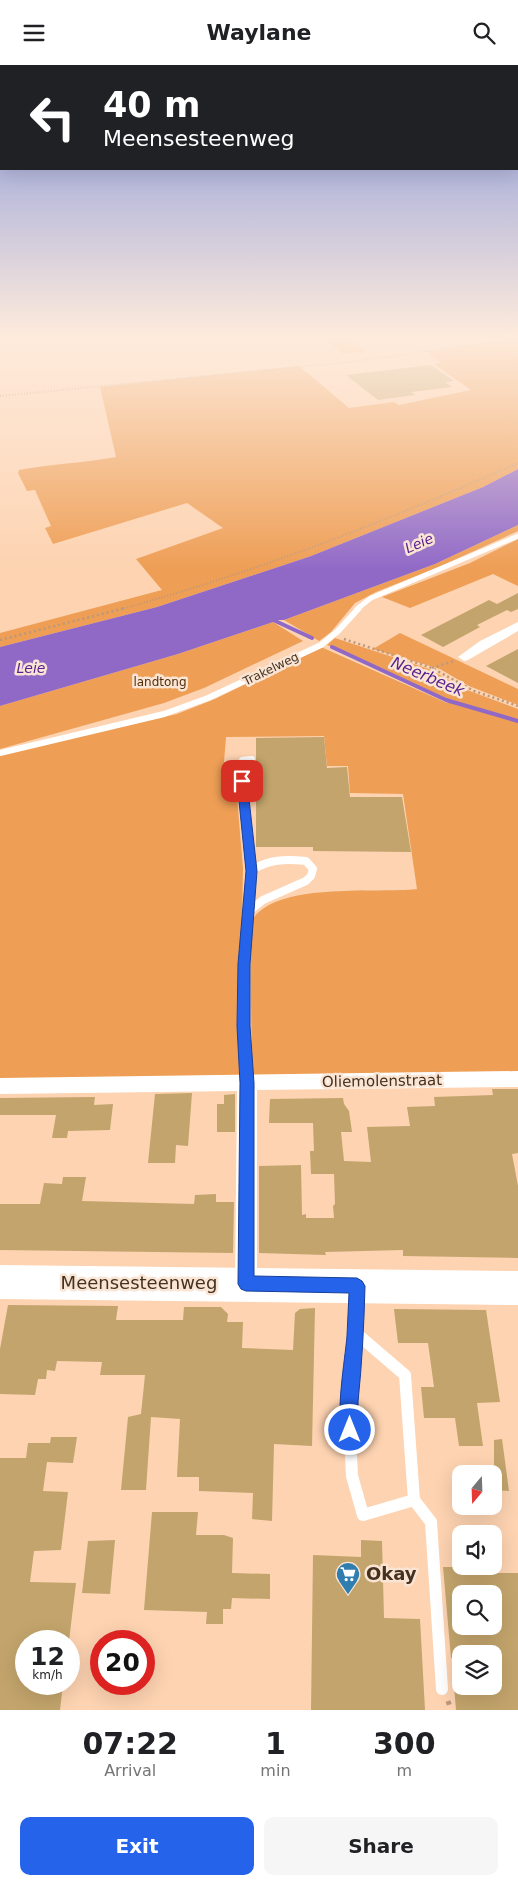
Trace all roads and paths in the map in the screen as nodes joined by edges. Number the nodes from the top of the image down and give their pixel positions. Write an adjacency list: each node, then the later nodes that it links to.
1 (518, 463): 5 (path)
2 (518, 536): 4 (lane, Trakelweg)
3 (518, 626): 6 (street)
4 (334, 635): 7 (path); 9 (lane, Trakelweg)
5 (0, 640)
6 (464, 657): 7 (path)
7 (432, 668): 8 (path)
8 (518, 706)
9 (0, 753)
10 (252, 759): 11 (lane)
11 (251, 871): 12 (lane); 12 (lane)
12 (249, 911): 14 (lane)
13 (518, 1079): 14 (street, Oliemolenstraat)
14 (247, 1083): 15 (street, Oliemolenstraat); 17 (street)
15 (0, 1086)
16 (0, 1282): 17 (main road, Meensesteenweg)
17 (246, 1284): 18 (main road, Meensesteenweg)
18 (357, 1286): 19 (main road, Meensesteenweg); 20 (lane)
19 (518, 1288)
20 (356, 1333): 21 (lane); 21 (lane)
21 (414, 1499): 22 (lane)
22 (442, 1689)

